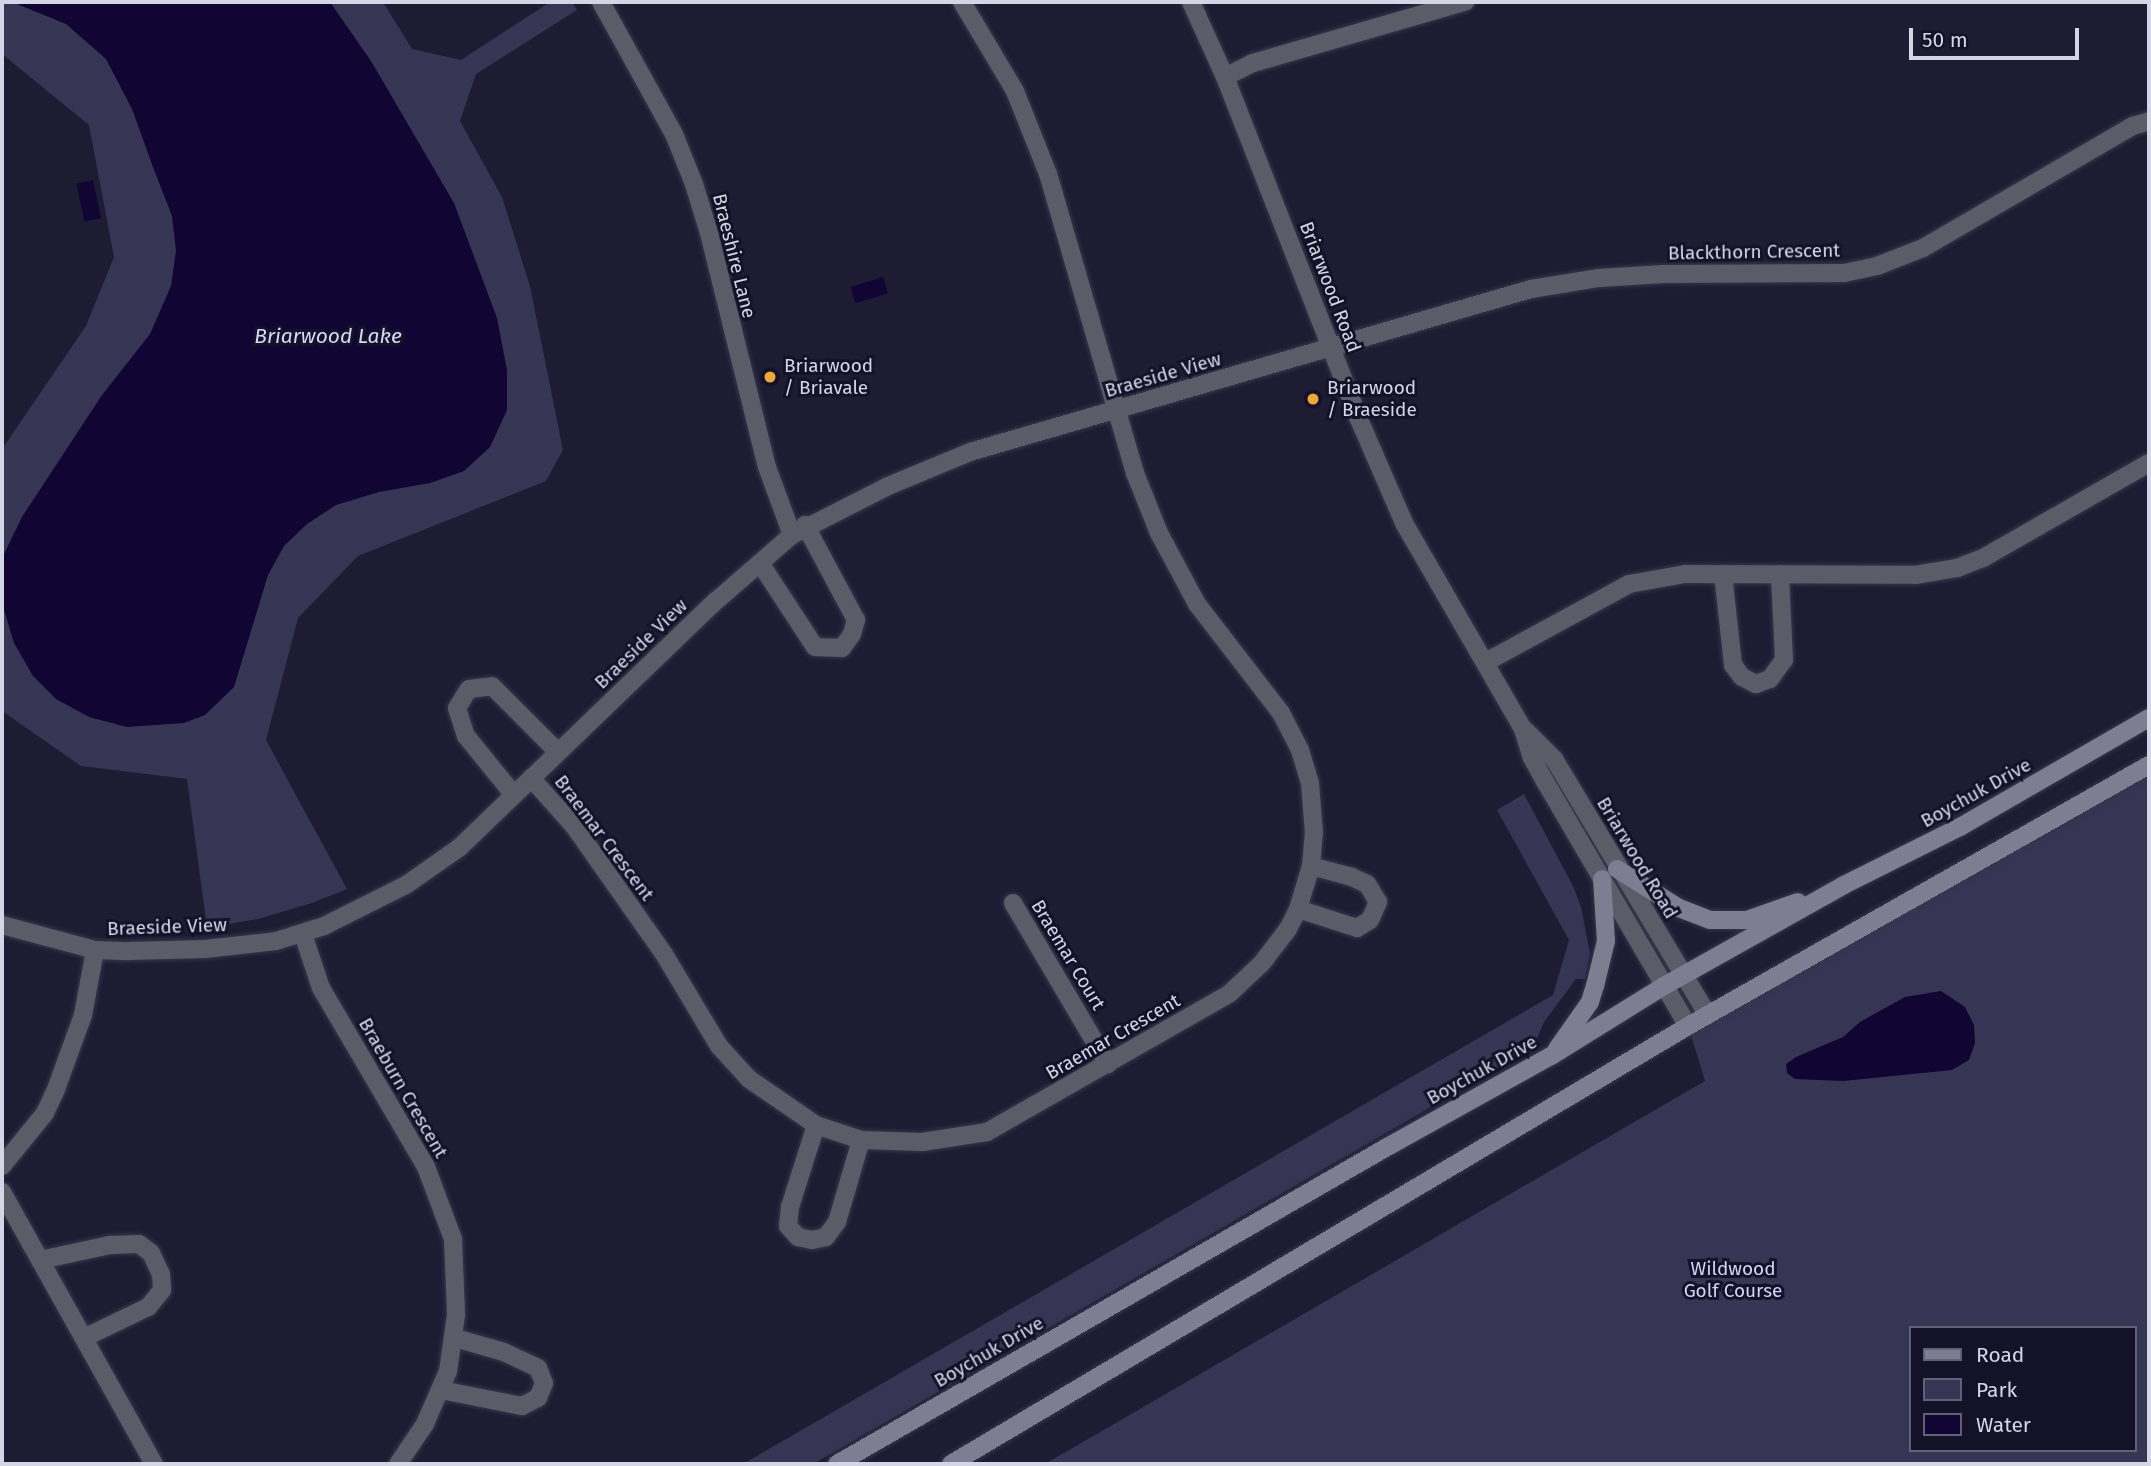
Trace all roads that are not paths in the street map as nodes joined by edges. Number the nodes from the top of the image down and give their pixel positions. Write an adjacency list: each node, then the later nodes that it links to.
1 (601, 2): 10 (street, Braeshire Lane)
2 (962, 2): 8 (street)
3 (1191, 2): 5 (street, Briarwood Road)
4 (1465, 2): 5 (street)
5 (1225, 77): 7 (street, Briarwood Road)
6 (2149, 121): 7 (street, Blackthorn Crescent)
7 (1331, 348): 8 (street, Braeside View); 14 (street, Briarwood Road)
8 (1116, 410): 10 (street, Braeside View); 21 (street, Braemar Crescent)
9 (2149, 463): 13 (street)
10 (799, 530): 11 (street, Braeside View); 11 (street, Braeshire Lane)
11 (760, 563): 17 (street, Braeside View)
12 (1723, 574): 13 (street); 13 (street); 14 (street)
13 (1780, 574)
14 (1486, 662): 16 (street, Briarwood Road)
15 (2149, 718): 24 (main road, Boychuk Drive)
16 (1523, 729): 22 (street, Briarwood Road); 23 (street, Briarwood Road)
17 (557, 751): 19 (street, Braeside View); 20 (street)
18 (2149, 765): 32 (main road)
19 (531, 778): 20 (street, Braeside View); 36 (street, Braemar Crescent)
20 (514, 794): 28 (street, Braeside View)
21 (1311, 866): 26 (street, Braemar Crescent); 26 (street)
22 (1617, 869): 24 (main road); 30 (street, Briarwood Road)
23 (1602, 880): 31 (street, Briarwood Road); 34 (main road)
24 (1844, 885): 30 (main road, Boychuk Drive)
25 (1013, 903): 35 (street, Braemar Court)
26 (1298, 909): 35 (street, Braemar Crescent)
27 (2, 925): 29 (street, Braeside View)
28 (303, 934): 29 (street, Braeside View); 42 (street, Braeburn Crescent)
29 (95, 950): 38 (street)
30 (1684, 975): 31 (main road, Boychuk Drive); 32 (street, Briarwood Road)
31 (1664, 986): 33 (street, Briarwood Road); 34 (main road, Boychuk Drive)
32 (1708, 1015): 33 (main road)
33 (1688, 1026): 47 (main road)
34 (1551, 1056): 46 (main road, Boychuk Drive)
35 (1108, 1064): 37 (street, Braemar Crescent)
36 (816, 1125): 37 (street, Braemar Crescent); 37 (street)
37 (861, 1140)
38 (2, 1166)
39 (2, 1192): 40 (street)
40 (40, 1260): 41 (street); 41 (street)
41 (84, 1338): 44 (street)
42 (455, 1338): 43 (street, Braeburn Crescent); 43 (street)
43 (441, 1390): 45 (street, Braeburn Crescent)
44 (154, 1464)
45 (398, 1464)
46 (837, 1464)
47 (951, 1464)

